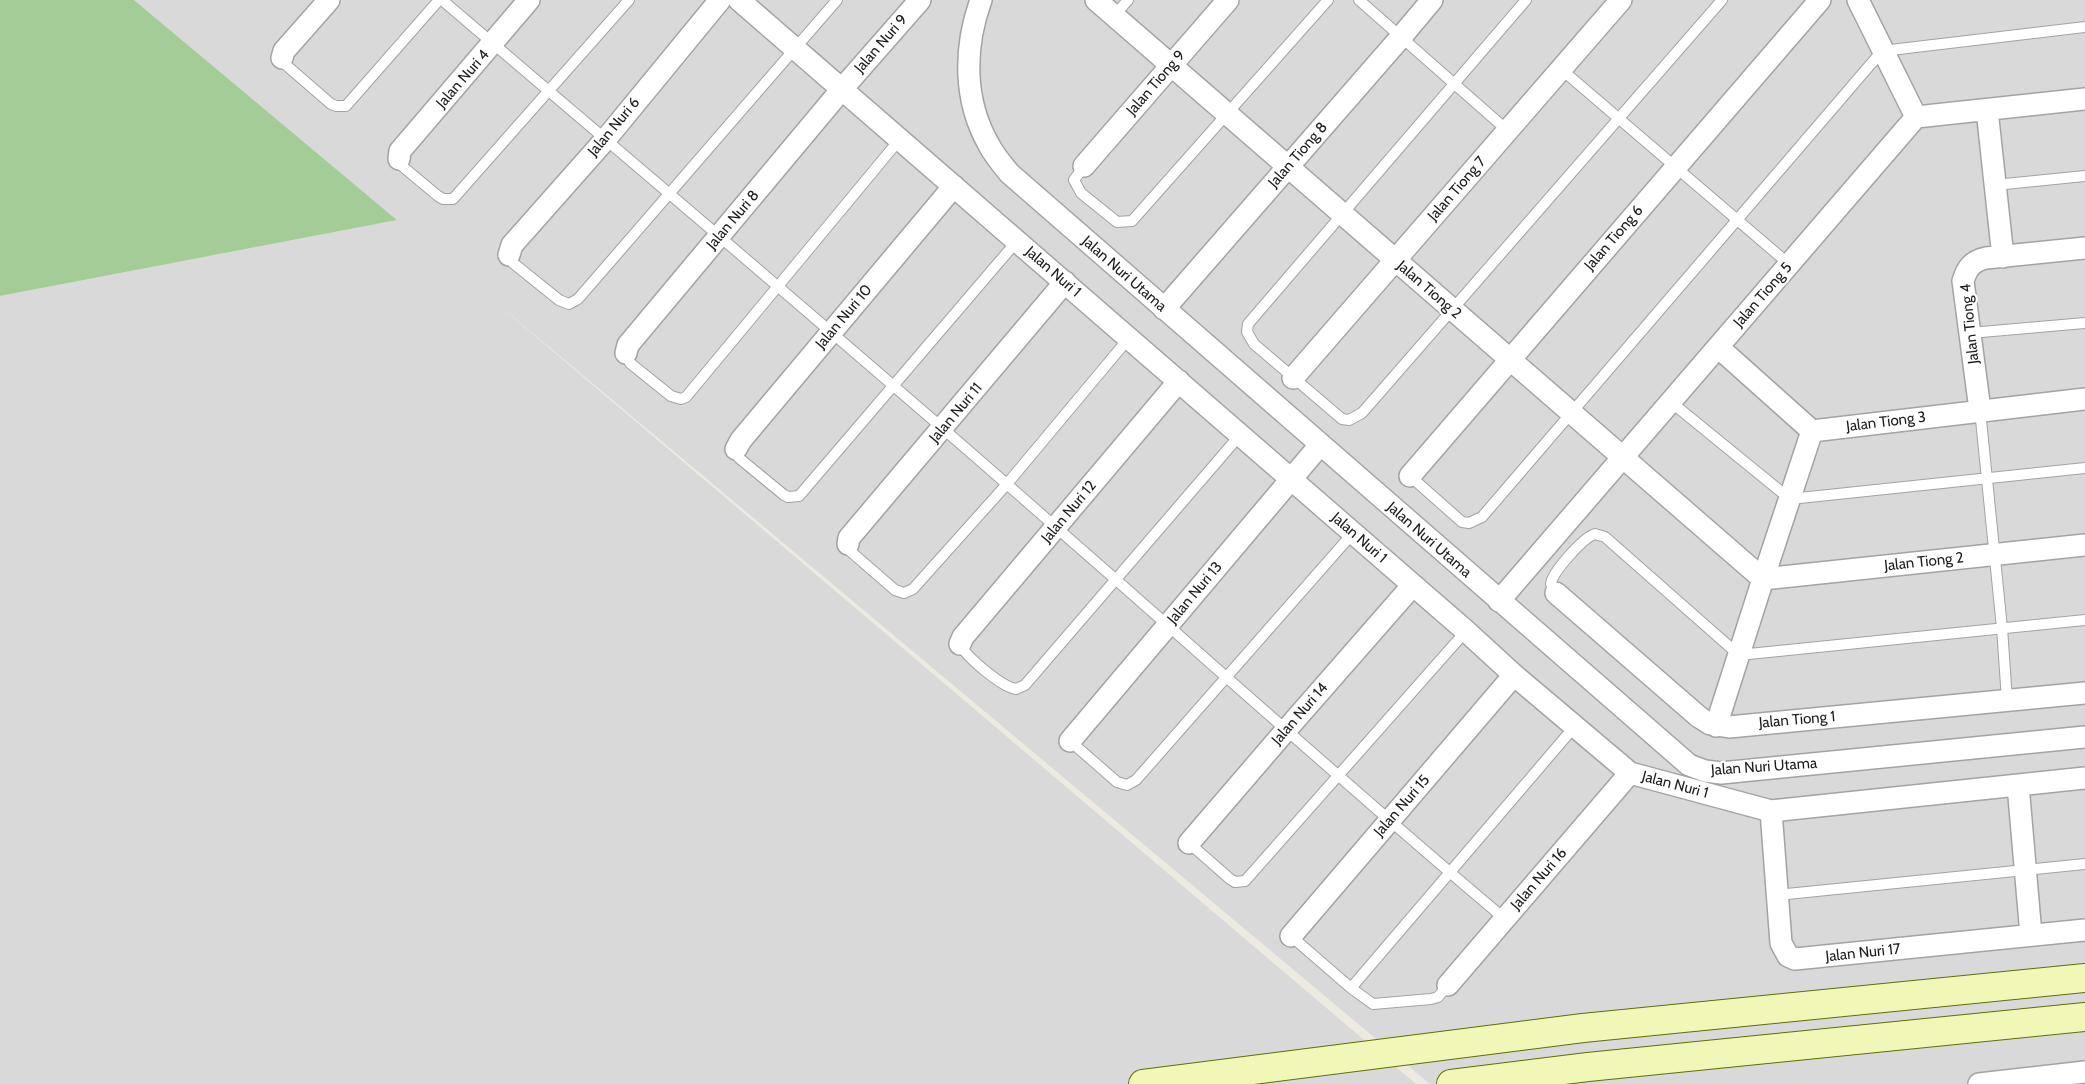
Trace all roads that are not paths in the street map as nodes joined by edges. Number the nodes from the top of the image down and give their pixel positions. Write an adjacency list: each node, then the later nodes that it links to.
1 (329, 0): 27 (street)
2 (440, 0): 24 (lane); 27 (lane)
3 (529, 0): 24 (street, Jalan Nuri 4)
4 (629, 0): 32 (lane)
5 (720, 0): 40 (street, Jalan Nuri 6)
6 (739, 0): 25 (street, Jalan Nuri 1)
7 (837, 0): 25 (lane)
8 (920, 0): 31 (street, Jalan Nuri 9)
9 (982, 0): 60 (street, Jalan Nuri Utama)
10 (1096, 0): 21 (street, Jalan Tiong 2)
11 (1128, 0): 21 (lane)
12 (1228, 0): 28 (street, Jalan Tiong 9)
13 (1328, 0): 35 (lane)
14 (1359, 0): 23 (lane)
15 (1432, 0): 23 (street, Jalan Tiong 8)
16 (1526, 0): 30 (lane)
17 (1621, 0): 29 (street, Jalan Tiong 7)
18 (1722, 0): 37 (lane)
19 (1820, 0): 44 (street, Jalan Tiong 6)
20 (1858, 0): 26 (street)
21 (1114, 16): 28 (street, Jalan Tiong 2)
22 (2085, 27): 26 (lane)
23 (1401, 38): 30 (lane); 43 (street, Jalan Tiong 8)
24 (493, 44): 32 (lane); 41 (street, Jalan Nuri 4)
25 (796, 48): 31 (street, Jalan Nuri 1); 48 (lane)
26 (1882, 50): 36 (street); 50 (lane)
27 (282, 58)
28 (1171, 66): 35 (street, Jalan Tiong 2); 42 (street, Jalan Tiong 9)
29 (1561, 69): 37 (lane); 38 (street, Jalan Tiong 7)
30 (1455, 85): 38 (lane); 49 (lane)
31 (842, 89): 39 (street, Jalan Nuri 1); 51 (street, Jalan Nuri 8)
32 (548, 92): 40 (lane); 41 (lane)
33 (2085, 99): 34 (street)
34 (1987, 110): 36 (street); 46 (street)
35 (1226, 115): 42 (lane); 43 (street, Jalan Tiong 2)
36 (1916, 117): 57 (street, Jalan Tiong 5)
37 (1619, 118): 44 (lane); 61 (lane)
38 (1508, 131): 56 (street, Jalan Tiong 7)
39 (900, 139): 47 (street, Jalan Nuri 1); 59 (lane)
40 (604, 140): 48 (lane); 54 (street, Jalan Nuri 6)
41 (399, 159)
42 (1084, 166)
43 (1287, 167): 49 (street, Jalan Tiong 2); 60 (street, Jalan Tiong 8)
44 (1676, 167): 50 (lane); 68 (street, Jalan Tiong 6)
45 (2085, 176): 46 (lane)
46 (1995, 185): 55 (street)
47 (954, 186): 52 (street, Jalan Nuri 1); 63 (street, Jalan Nuri 10)
48 (669, 194): 51 (lane); 54 (lane)
49 (1341, 214): 56 (street, Jalan Tiong 2); 69 (lane)
50 (1738, 220): 57 (lane); 75 (lane)
51 (719, 237): 59 (lane); 67 (street, Jalan Nuri 8)
52 (1017, 241): 58 (street, Jalan Nuri 1); 71 (lane)
53 (2085, 248): 55 (street, Jalan Tiong 4)
54 (509, 255)
55 (2003, 257): 64 (street, Jalan Tiong 4)
56 (1395, 260): 61 (street, Jalan Tiong 2); 69 (street, Jalan Tiong 7)
57 (1790, 264): 66 (street, Jalan Tiong 5)
58 (1065, 282): 65 (street, Jalan Nuri 1); 76 (street, Jalan Nuri 11)
59 (777, 287): 63 (lane); 67 (lane)
60 (1164, 309): 79 (street, Jalan Nuri Utama)
61 (1452, 310): 68 (street, Jalan Tiong 2); 69 (lane)
62 (2085, 323): 64 (lane)
63 (831, 333): 71 (lane); 80 (street, Jalan Nuri 10)
64 (1970, 333): 74 (street, Jalan Tiong 4)
65 (1129, 338): 70 (street, Jalan Nuri 1); 86 (lane)
66 (1718, 347): 73 (street, Jalan Tiong 5); 77 (street)
67 (626, 353)
68 (1510, 359): 75 (street, Jalan Tiong 2); 83 (street, Jalan Tiong 6)
69 (1292, 378)
70 (1179, 381): 78 (street, Jalan Nuri 1); 88 (street, Jalan Nuri 12)
71 (894, 387): 76 (lane); 80 (lane)
72 (2085, 399): 74 (street, Jalan Tiong 3)
73 (1671, 402): 81 (street, Jalan Tiong 5); 87 (lane)
74 (1980, 410): 77 (street, Jalan Tiong 3); 84 (lane)
75 (1572, 413): 81 (street, Jalan Tiong 2); 83 (lane)
76 (942, 429): 86 (lane); 90 (street, Jalan Nuri 11)
77 (1812, 431): 87 (street)
78 (1240, 435): 85 (street, Jalan Nuri 1); 93 (lane)
79 (1320, 445): 85 (street, Jalan Nuri 13); 97 (street, Jalan Nuri Utama)
80 (736, 449)
81 (1623, 458): 94 (street, Jalan Tiong 2); 97 (street, Jalan Tiong 5)
82 (2085, 468): 84 (lane)
83 (1410, 476)
84 (1988, 478): 87 (lane); 92 (lane)
85 (1291, 479): 89 (street, Jalan Nuri 1); 99 (street, Jalan Nuri 13)
86 (1007, 484): 88 (lane); 90 (lane)
87 (1790, 499): 94 (street)
88 (1056, 527): 93 (lane); 102 (street, Jalan Nuri 12)
89 (1353, 533): 95 (street, Jalan Nuri 1); 105 (lane)
90 (848, 544)
91 (2085, 546): 92 (street, Jalan Tiong 2)
92 (1994, 555): 94 (street, Jalan Tiong 2); 100 (lane)
93 (1116, 579): 99 (lane); 102 (lane)
94 (1763, 579): 103 (street)
95 (1413, 585): 101 (street, Jalan Nuri 1); 110 (street, Jalan Nuri 14)
96 (1556, 593): 103 (lane); 109 (street)
97 (1499, 601): 111 (street, Jalan Nuri Utama)
98 (2085, 620): 100 (lane)
99 (1168, 625): 105 (lane); 112 (street, Jalan Nuri 13)
100 (2002, 628): 103 (lane); 107 (lane)
101 (1466, 631): 104 (street, Jalan Nuri 1); 114 (lane)
102 (960, 644)
103 (1739, 655): 109 (street)
104 (1514, 675): 108 (street, Jalan Nuri 1); 118 (street, Jalan Nuri 15)
105 (1227, 677): 110 (lane); 112 (lane)
106 (2085, 693): 107 (street, Jalan Tiong 1)
107 (2007, 700): 109 (street, Jalan Tiong 1)
108 (1575, 726): 113 (street, Jalan Nuri 1); 122 (lane)
109 (1716, 726)
110 (1287, 729): 114 (lane); 119 (street, Jalan Nuri 14)
111 (2085, 737)
112 (1070, 741)
113 (1630, 773): 117 (street, Jalan Nuri 1); 124 (street, Jalan Nuri 16)
114 (1340, 776): 118 (lane); 119 (lane)
115 (2085, 778): 116 (street, Jalan Nuri 1)
116 (2018, 785): 117 (street, Jalan Nuri 1); 121 (street)
117 (1771, 811): 123 (street, Jalan Nuri 17)
118 (1389, 821): 122 (lane); 127 (street, Jalan Nuri 15)
119 (1189, 844)
120 (2085, 864): 121 (lane)
121 (2026, 871): 123 (lane); 126 (street)
122 (1450, 873): 124 (lane); 130 (lane)
123 (1777, 895): 126 (street, Jalan Nuri 17)
124 (1505, 919): 129 (street, Jalan Nuri 16)
125 (2085, 930): 126 (street, Jalan Nuri 17)
126 (2031, 935)
127 (1290, 936): 130 (lane)
128 (2085, 978): 134 (main road)
129 (1448, 985): 130 (lane)
130 (1351, 988)
131 (2085, 1017): 135 (main road)
132 (2085, 1072): 133 (street)
133 (2029, 1081): 136 (street)
134 (1143, 1084)
135 (1452, 1084)
136 (1979, 1084)

